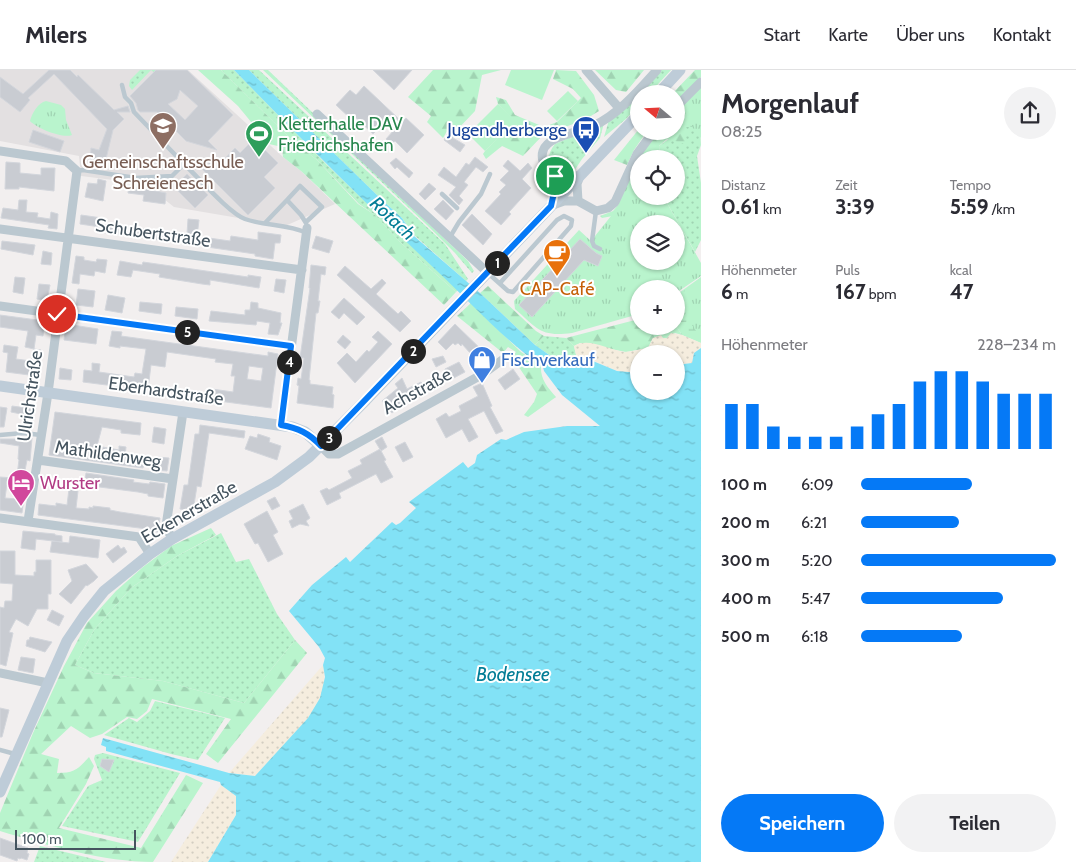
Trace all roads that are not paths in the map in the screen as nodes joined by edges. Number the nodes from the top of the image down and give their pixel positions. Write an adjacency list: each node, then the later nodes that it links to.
1 (586, 70): 8 (street)
2 (656, 70): 8 (street)
3 (680, 70): 6 (main road)
4 (701, 82): 7 (street)
5 (122, 85): 13 (lane)
6 (666, 85)
7 (685, 98)
8 (619, 108): 15 (street)
9 (317, 114): 28 (street)
10 (630, 123): 17 (main road, Eckenerstraße)
11 (647, 140): 23 (street)
12 (0, 151): 14 (street)
13 (184, 164): 14 (lane); 24 (lane)
14 (77, 171): 27 (street, Ulrichstraße)
15 (549, 172): 17 (street); 21 (street)
16 (490, 174): 28 (lane)
17 (580, 175): 20 (street); 21 (main road, Eckenerstraße)
18 (442, 194): 22 (lane)
19 (286, 200): 24 (lane); 25 (lane); 25 (lane)
20 (578, 200): 21 (street); 23 (street)
21 (551, 206): 31 (main road, Eckenerstraße)
22 (457, 208)
23 (596, 211): 29 (lane)
24 (265, 223): 25 (lane)
25 (306, 228): 30 (street)
26 (0, 229): 27 (street, Schubertstraße)
27 (68, 238): 30 (street, Schubertstraße); 34 (street, Ulrichstraße)
28 (449, 238): 31 (street)
29 (600, 249)
30 (302, 270): 35 (street)
31 (484, 276): 32 (lane); 43 (main road, Eckenerstraße)
32 (500, 283): 32 (lane)
33 (0, 306): 34 (street)
34 (57, 314): 35 (street); 38 (street, Ulrichstraße)
35 (291, 346): 40 (street)
36 (502, 360): 43 (street, Achstraße)
37 (0, 386): 38 (main road, Eberhardstraße)
38 (48, 393): 39 (main road, Eberhardstraße); 42 (street, Ulrichstraße)
39 (183, 412): 40 (main road, Eberhardstraße); 45 (street)
40 (281, 425): 43 (main road, Eberhardstraße)
41 (0, 435): 42 (lane)
42 (41, 435): 44 (street, Ulrichstraße)
43 (321, 446): 48 (main road, Eckenerstraße)
44 (38, 460): 45 (street, Mathildenweg); 47 (street, Ulrichstraße)
45 (173, 479): 48 (street)
46 (0, 518): 47 (street)
47 (28, 522): 49 (street)
48 (172, 539): 49 (main road, Eckenerstraße)
49 (150, 554): 51 (main road, Eckenerstraße)
50 (0, 673): 51 (street)
51 (48, 683): 53 (main road, Eckenerstraße)
52 (0, 750): 53 (lane)
53 (16, 754): 54 (main road, Eckenerstraße)
54 (0, 792)

